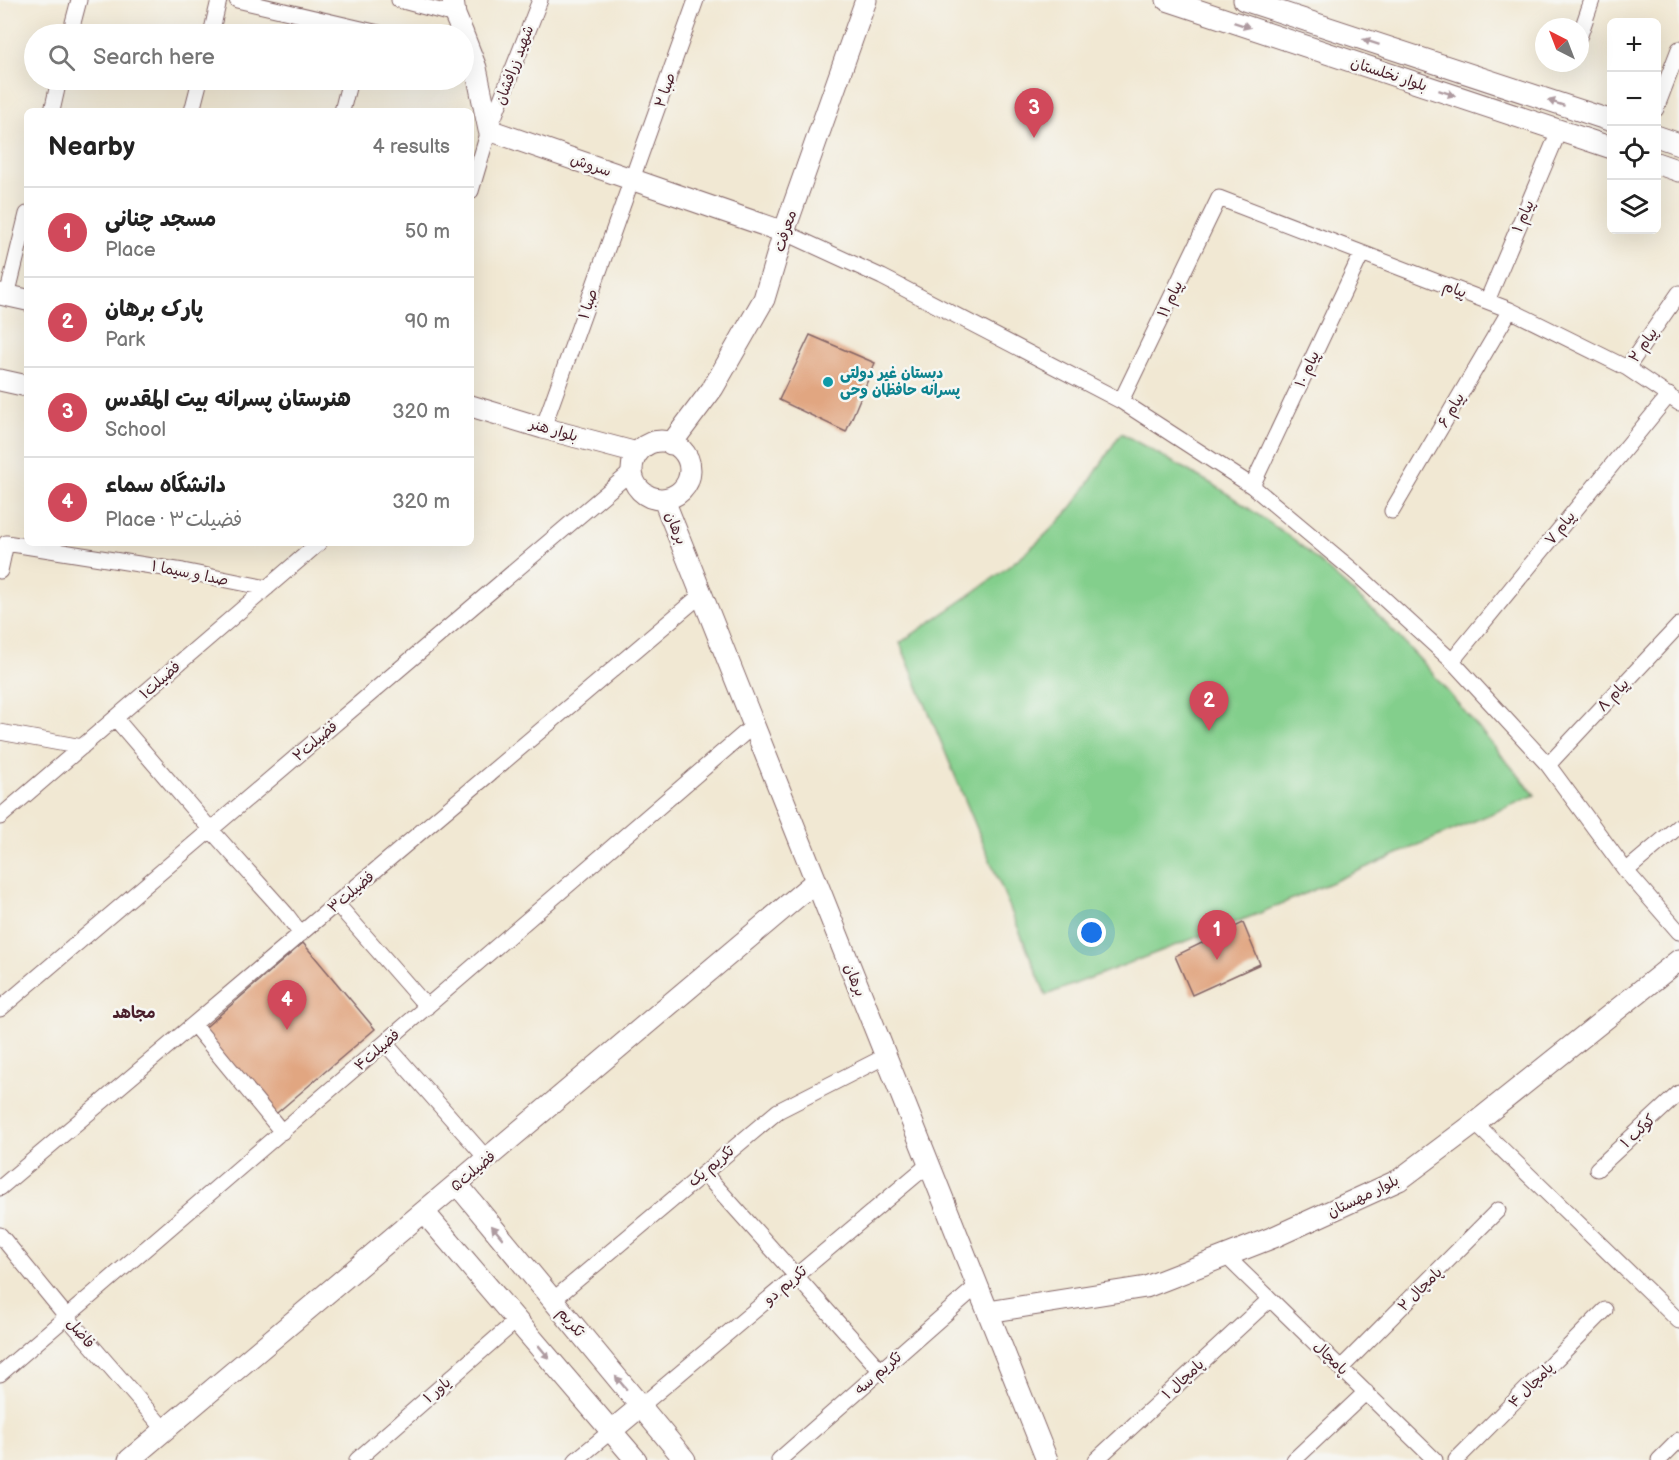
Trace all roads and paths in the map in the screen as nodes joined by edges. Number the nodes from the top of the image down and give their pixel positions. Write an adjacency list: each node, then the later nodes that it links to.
1 (78, 0): 12 (street)
2 (219, 0): 13 (street)
3 (237, 0): 14 (street)
4 (399, 0): 15 (street)
5 (540, 0): 26 (street, شهید زرافشان)
6 (696, 0): 33 (street, صبا ۲)
7 (866, 0): 37 (street, معرفت)
8 (1167, 0): 27 (street, بلوار نخلستان, one-way to 27)
9 (1244, 0): 25 (street, بلوار نخلستان, one-way to 9)
10 (1592, 0): 11 (street)
11 (1586, 18)
12 (72, 24)
13 (213, 24)
14 (331, 24)
15 (450, 24)
16 (1679, 49): 21 (street)
17 (474, 64): 26 (street)
18 (57, 90): 22 (street)
19 (197, 90): 23 (street)
20 (347, 90): 24 (street)
21 (1661, 96)
22 (53, 108)
23 (193, 108)
24 (343, 108)
25 (1607, 120)
26 (489, 130): 33 (street, سروش); 34 (street, شهید زرافشان)
27 (1559, 131): 30 (street, بلوار نخلستان); 41 (street, پیام ۱)
28 (1661, 138): 29 (street)
29 (1679, 144)
30 (1607, 147)
31 (1661, 166): 32 (street)
32 (1679, 171)
33 (633, 180): 37 (street, سروش); 49 (street, صبا ۱)
34 (474, 181)
35 (1219, 198): 38 (street, پیام); 47 (street, پیام ۱۱)
36 (24, 229): 40 (street)
37 (784, 232): 47 (street); 50 (street, معرفت)
38 (1362, 253): 41 (street, پیام); 52 (street, پیام ۱۰)
39 (1679, 293): 43 (street, پیام ۲)
40 (11, 296)
41 (1487, 301): 42 (street, پیام)
42 (1510, 310): 43 (street, پیام); 54 (street, پیام ۶)
43 (1627, 368): 46 (street, پیام)
44 (0, 380): 45 (street)
45 (24, 385)
46 (1674, 399): 63 (street, پیام ۷)
47 (1121, 401): 52 (street)
48 (474, 407): 49 (street, بلوار هنر)
49 (543, 428): 51 (street, بلوار هنر)
50 (671, 444): 51 (street); 53 (street)
51 (634, 462): 53 (street); 71 (street, فضیلت۲)
52 (1252, 486): 63 (street)
53 (664, 500): 61 (street, برهان)
54 (1392, 511)
55 (24, 544): 59 (street, صدا و سیما ۱)
56 (45, 546): 58 (street, صدا و سیما ۱)
57 (316, 546): 60 (street, فضیلت۱)
58 (98, 550): 60 (street, صدا و سیما ۱)
59 (0, 571)
60 (267, 588): 64 (street, فضیلت۱)
61 (702, 594): 65 (street, برهان); 74 (street, فضیلت۳)
62 (1679, 625): 68 (street, پیام ۸)
63 (1452, 661): 68 (street)
64 (116, 718): 67 (street, فضیلت۱); 71 (street)
65 (754, 725): 73 (street, برهان); 78 (street, فضیلت۴)
66 (0, 732): 67 (street)
67 (82, 747): 69 (street, فضیلت۱)
68 (1548, 765): 72 (street)
69 (0, 817)
70 (1679, 826): 72 (street)
71 (211, 830): 76 (street); 79 (street, فضیلت۲)
72 (1626, 871): 75 (street)
73 (816, 881): 82 (street, برهان); 86 (street, فضیلت۵)
74 (337, 904): 76 (street, فضیلت۳); 78 (street)
75 (1679, 932)
76 (301, 934): 80 (street, فضیلت۳)
77 (1679, 960): 84 (street, بلوار مهستان)
78 (428, 1007): 81 (street, فضیلت۴)
79 (0, 1010)
80 (194, 1025): 85 (street); 91 (street, فضیلت۳)
81 (385, 1043): 85 (street, فضیلت۴); 86 (street)
82 (886, 1056): 87 (street, برهان); 89 (street, تکریم یک)
83 (1679, 1093): 88 (street, کوکب ۱)
84 (1475, 1122): 95 (street, بلوار مهستان); 104 (street)
85 (282, 1132): 102 (street, فضیلت۴)
86 (487, 1159): 90 (street, فضیلت۵)
87 (928, 1164): 96 (street, تکریم دو); 97 (street, برهان)
88 (1597, 1169)
89 (704, 1173): 96 (street); 99 (street, تکریم یک)
90 (457, 1184): 93 (street, فضیلت۵); 99 (street, تکریم, one-way to 90)
91 (0, 1188)
92 (1498, 1210): 105 (street, پامچال ۲)
93 (424, 1212): 103 (street); 110 (street, فضیلت۵)
94 (0, 1235): 102 (street, فاضل)
95 (1226, 1256): 98 (street, پامچال); 101 (street, بلوار مهستان)
96 (796, 1275): 106 (street); 109 (street, تکریم دو)
97 (977, 1286): 101 (street, برهان); 106 (street, تکریم سه)
98 (1270, 1299): 105 (street, پامچال); 120 (street, پامچال ۱)
99 (553, 1300): 109 (street, تکریم, one-way to 99)
100 (1605, 1310): 123 (street, پامچال ۴)
101 (988, 1312): 119 (street, برهان)
102 (67, 1317): 107 (street, فضیلت۴); 110 (street, فاضل)
103 (517, 1320): 111 (street, one-way to 111); 114 (street, یاور ۱)
104 (1679, 1321)
105 (1341, 1368): 108 (street, پامچال)
106 (881, 1371): 118 (street, تکریم سه)
107 (0, 1374)
108 (1366, 1392): 121 (street); 122 (street, پامچال)
109 (641, 1406): 111 (street); 117 (street, تکریم)
110 (165, 1430): 113 (street, فضیلت۵)
111 (611, 1431): 115 (street); 116 (street)
112 (1679, 1440): 124 (street)
113 (129, 1460)
114 (357, 1460)
115 (576, 1460)
116 (636, 1460)
117 (685, 1460)
118 (779, 1460)
119 (1047, 1460)
120 (1096, 1460)
121 (1294, 1460)
122 (1435, 1460)
123 (1456, 1460)
124 (1659, 1460)

